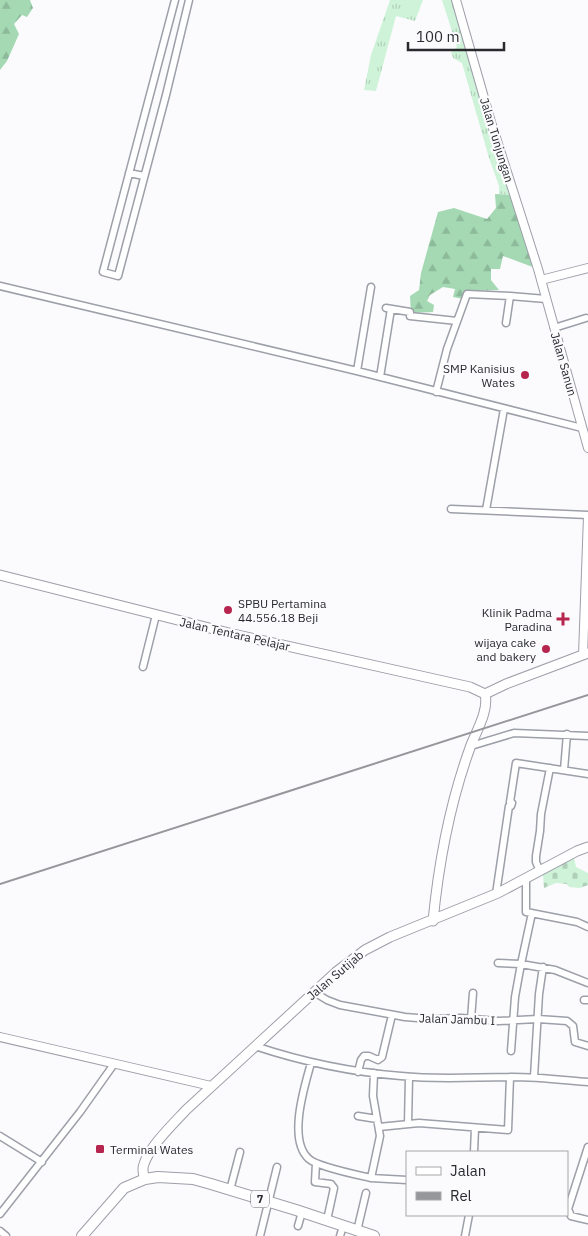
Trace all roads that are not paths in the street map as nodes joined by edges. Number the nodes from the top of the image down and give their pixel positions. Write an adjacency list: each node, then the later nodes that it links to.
1 (175, 0): 4 (street)
2 (189, 0): 5 (street)
3 (456, 0): 7 (street, Jalan Tunjungan)
4 (129, 173): 5 (street); 5 (street)
5 (144, 176)
6 (588, 268): 7 (street)
7 (541, 280): 11 (street, Jalan Sanun)
8 (0, 286): 16 (street)
9 (371, 287): 16 (street)
10 (510, 296): 11 (street); 13 (street); 14 (street)
11 (546, 299): 15 (street, Jalan Sanun)
12 (586, 318): 15 (street)
13 (457, 321): 17 (street); 18 (street)
14 (506, 323)
15 (554, 328): 20 (street, Jalan Sanun)
16 (357, 371): 17 (street)
17 (380, 377): 18 (street)
18 (436, 392): 19 (street)
19 (504, 409): 20 (street); 23 (street)
20 (582, 428): 21 (street, Jalan Sanun)
21 (588, 448)
22 (451, 509): 23 (street)
23 (486, 510): 24 (street)
24 (588, 516): 27 (street)
25 (0, 575): 26 (main road, Jalan Tentara Pelajar)
26 (156, 615): 28 (street); 29 (main road, Jalan Tentara Pelajar)
27 (585, 654): 29 (main road)
28 (143, 667)
29 (485, 694): 32 (main road)
30 (567, 734): 31 (street); 32 (street); 34 (street)
31 (588, 736)
32 (471, 746): 41 (main road)
33 (550, 768): 34 (street); 37 (street); 39 (street)
34 (564, 770): 35 (street)
35 (588, 774)
36 (588, 847): 37 (main road, Jalan Sutijab)
37 (540, 872): 38 (main road, Jalan Sutijab)
38 (526, 879): 39 (main road, Jalan Sutijab); 40 (street)
39 (496, 894): 41 (main road, Jalan Sutijab)
40 (532, 914): 42 (street); 44 (street)
41 (434, 920): 47 (main road, Jalan Sutijab)
42 (588, 927)
43 (498, 963): 44 (street)
44 (521, 964): 45 (street); 52 (street)
45 (543, 968): 46 (street); 51 (street)
46 (588, 983)
47 (314, 992): 49 (street, Jalan Jambu I); 54 (main road, Jalan Sutijab)
48 (473, 993): 50 (street)
49 (392, 1015): 50 (street, Jalan Jambu I); 59 (street)
50 (471, 1019): 52 (street, Jalan Jambu I)
51 (538, 1019): 52 (street, Jalan Jambu I); 55 (street, Jalan Jambu I); 63 (street)
52 (514, 1021): 56 (street)
53 (0, 1037): 58 (street)
54 (255, 1046): 57 (street); 65 (main road, Jalan Sutijab)
55 (588, 1046)
56 (511, 1051)
57 (312, 1063): 59 (street); 76 (street)
58 (114, 1064): 65 (street); 75 (street)
59 (358, 1072): 60 (street)
60 (374, 1073): 61 (street); 67 (street)
61 (409, 1077): 62 (street); 68 (street)
62 (510, 1077): 63 (street); 70 (street)
63 (534, 1077): 64 (street)
64 (588, 1082)
65 (211, 1086): 79 (main road, Jalan Sutijab)
66 (358, 1116): 67 (street)
67 (377, 1119): 69 (street)
68 (408, 1124): 69 (street); 70 (street)
69 (379, 1127): 78 (street)
70 (475, 1128): 73 (street)
71 (0, 1136): 75 (street)
72 (588, 1147): 88 (street)
73 (474, 1151)
74 (240, 1152): 81 (street)
75 (42, 1162): 85 (street)
76 (316, 1163): 78 (street); 87 (street)
77 (278, 1167): 83 (street)
78 (371, 1178): 80 (street)
79 (145, 1179): 81 (highway, 7); 94 (highway, 7)
80 (406, 1180)
81 (230, 1190): 83 (highway, 7)
82 (366, 1193): 92 (street)
83 (268, 1201): 84 (highway, 7); 95 (street)
84 (302, 1212): 87 (highway, 7); 89 (street)
85 (0, 1214)
86 (469, 1216): 97 (street)
87 (327, 1220): 91 (highway, 7)
88 (588, 1220)
89 (298, 1226)
90 (0, 1231): 93 (street)
91 (342, 1231): 92 (highway, 7)
92 (357, 1231): 96 (highway, 7)
93 (6, 1236)
94 (82, 1236)
95 (260, 1236)
96 (374, 1236)
97 (465, 1236)

